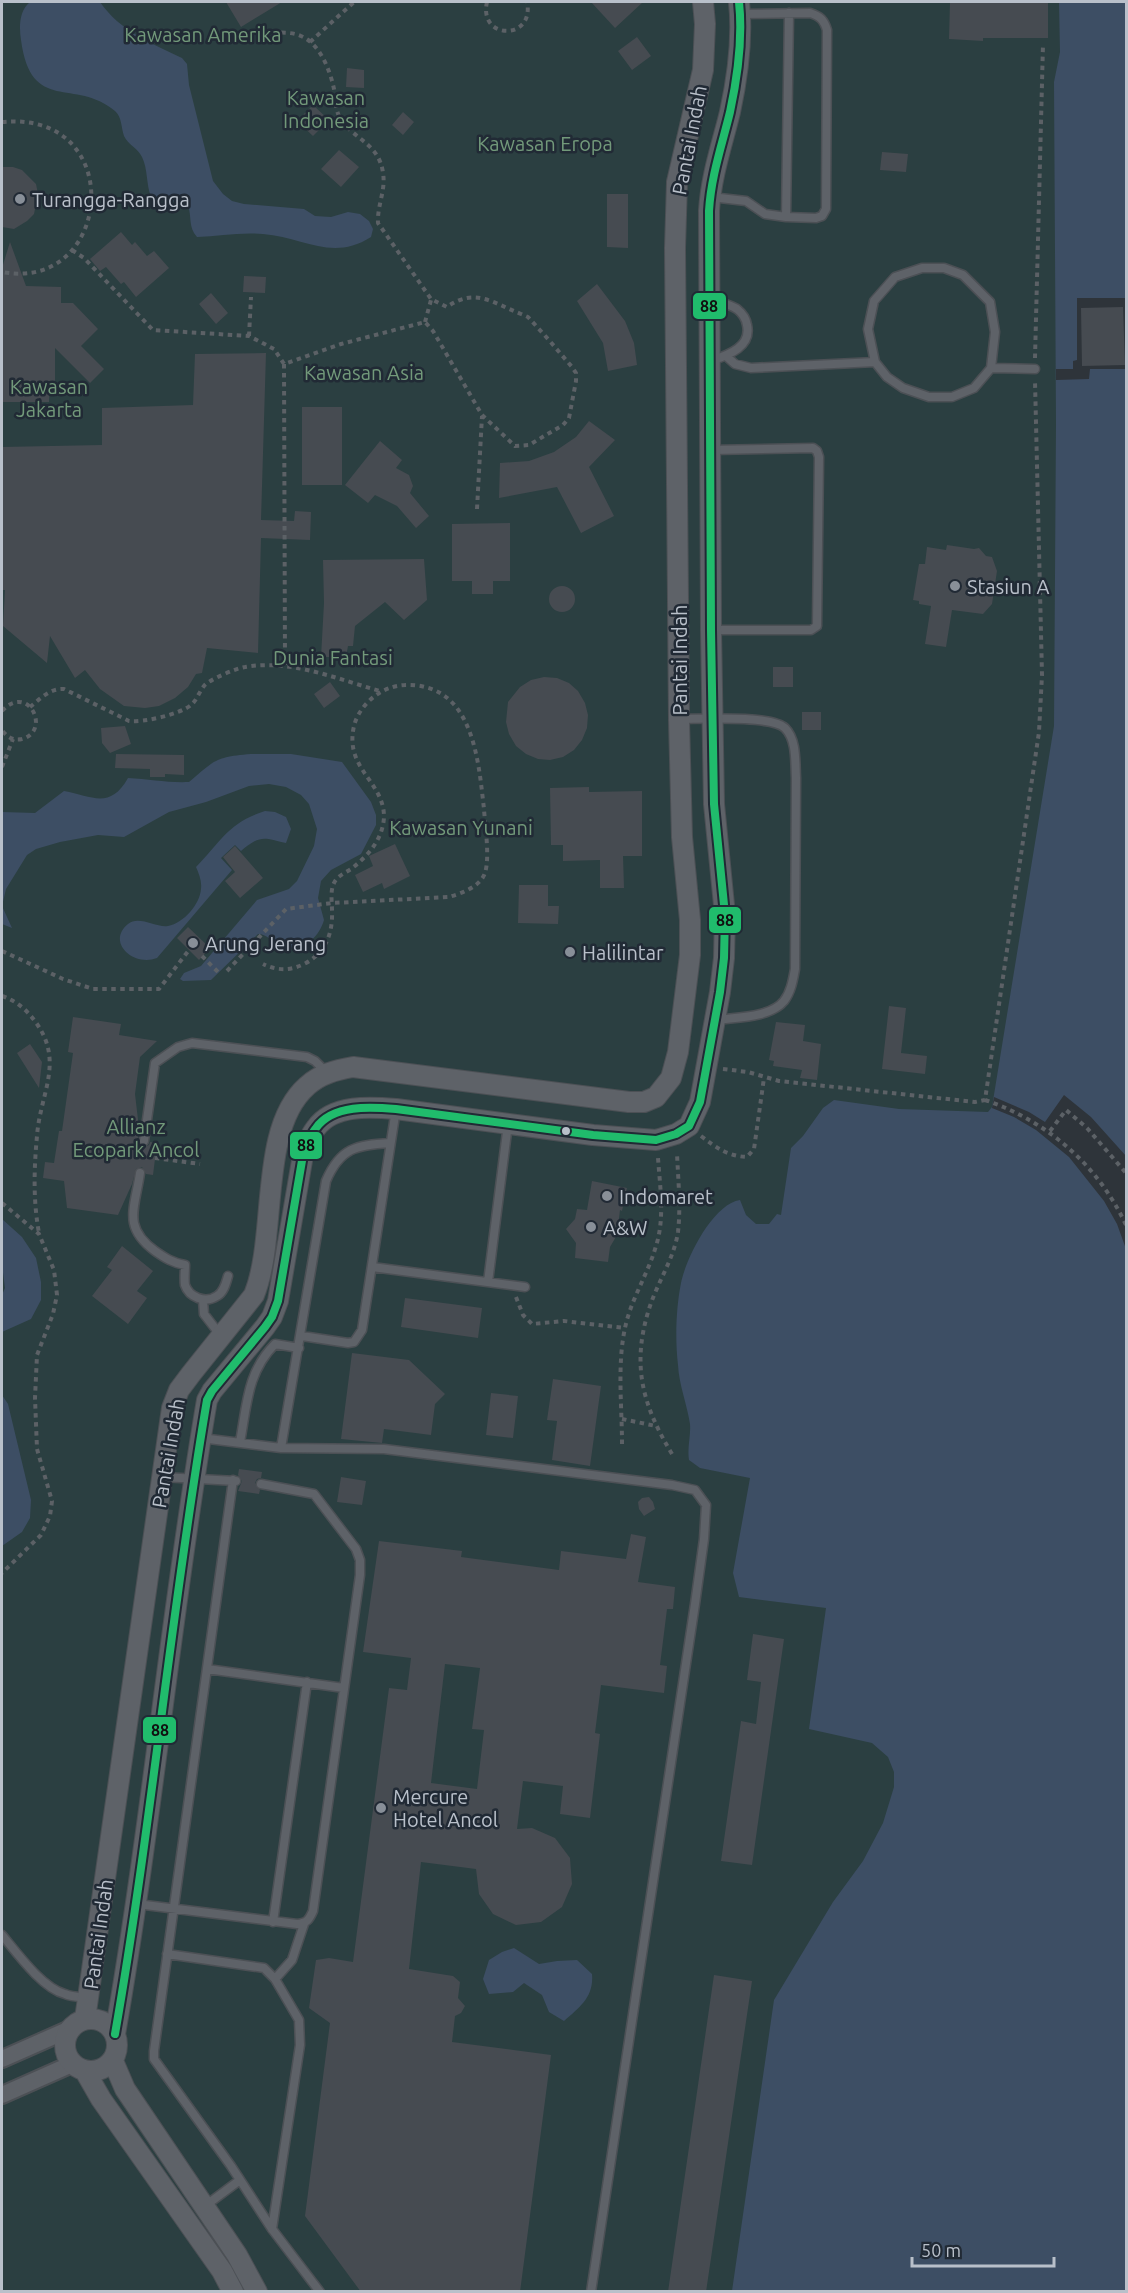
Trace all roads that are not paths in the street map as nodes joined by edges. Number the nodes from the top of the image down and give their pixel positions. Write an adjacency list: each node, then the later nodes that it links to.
1 (703, 2): 14 (street, Pantai Indah)
2 (739, 8): 3 (lane); 4 (street, Pantai Indah)
3 (789, 13): 5 (lane); 5 (lane)
4 (710, 196): 5 (lane); 6 (street, Pantai Indah)
5 (786, 217)
6 (710, 299): 7 (street, Pantai Indah); 7 (lane)
7 (718, 358): 8 (lane); 11 (street, Pantai Indah)
8 (875, 362): 9 (lane); 9 (lane)
9 (991, 368): 10 (lane)
10 (1035, 369)
11 (710, 450): 12 (street, Pantai Indah); 12 (lane)
12 (711, 630): 13 (street, Pantai Indah)
13 (713, 719): 14 (lane); 15 (street, Pantai Indah); 15 (lane)
14 (679, 720): 16 (street, Pantai Indah)
15 (715, 1020): 18 (street, Pantai Indah)
16 (327, 1073): 19 (lane); 27 (street, Pantai Indah)
17 (396, 1109): 18 (street, Pantai Indah); 20 (lane); 30 (street, Pantai Indah)
18 (508, 1123): 24 (lane)
19 (144, 1141)
20 (390, 1143): 22 (lane); 28 (lane)
21 (140, 1173): 26 (lane)
22 (372, 1267): 24 (lane); 28 (lane)
23 (228, 1276): 26 (lane)
24 (488, 1282): 25 (lane)
25 (525, 1287)
26 (203, 1300): 27 (lane)
27 (221, 1336): 33 (street, Pantai Indah)
28 (302, 1336): 29 (lane)
29 (299, 1348): 31 (lane); 32 (lane)
30 (201, 1438): 31 (lane); 34 (street, Pantai Indah)
31 (240, 1443): 32 (lane)
32 (281, 1448): 59 (lane)
33 (162, 1477): 34 (lane); 46 (street, Pantai Indah)
34 (194, 1480): 36 (lane); 39 (street, Pantai Indah)
35 (261, 1484): 38 (lane)
36 (207, 1669): 37 (lane); 40 (lane)
37 (307, 1682): 38 (lane); 41 (lane)
38 (344, 1688): 42 (lane)
39 (136, 1904): 40 (lane); 48 (street, Pantai Indah)
40 (172, 1909): 41 (lane); 44 (lane)
41 (273, 1922): 42 (lane)
42 (304, 1924): 45 (lane)
43 (2, 1935): 46 (lane)
44 (166, 1954): 45 (lane); 53 (lane)
45 (275, 1979): 55 (lane)
46 (89, 1998): 47 (street, Pantai Indah)
47 (77, 2024): 48 (street); 49 (street); 51 (street)
48 (115, 2034): 50 (street)
49 (2, 2059)
50 (112, 2061): 51 (street); 54 (street)
51 (79, 2067): 52 (street); 56 (street)
52 (2, 2095)
53 (240, 2180): 54 (lane); 55 (lane)
54 (204, 2206): 57 (street)
55 (272, 2229): 58 (lane)
56 (234, 2292)
57 (257, 2292)
58 (320, 2292)
59 (591, 2292)

